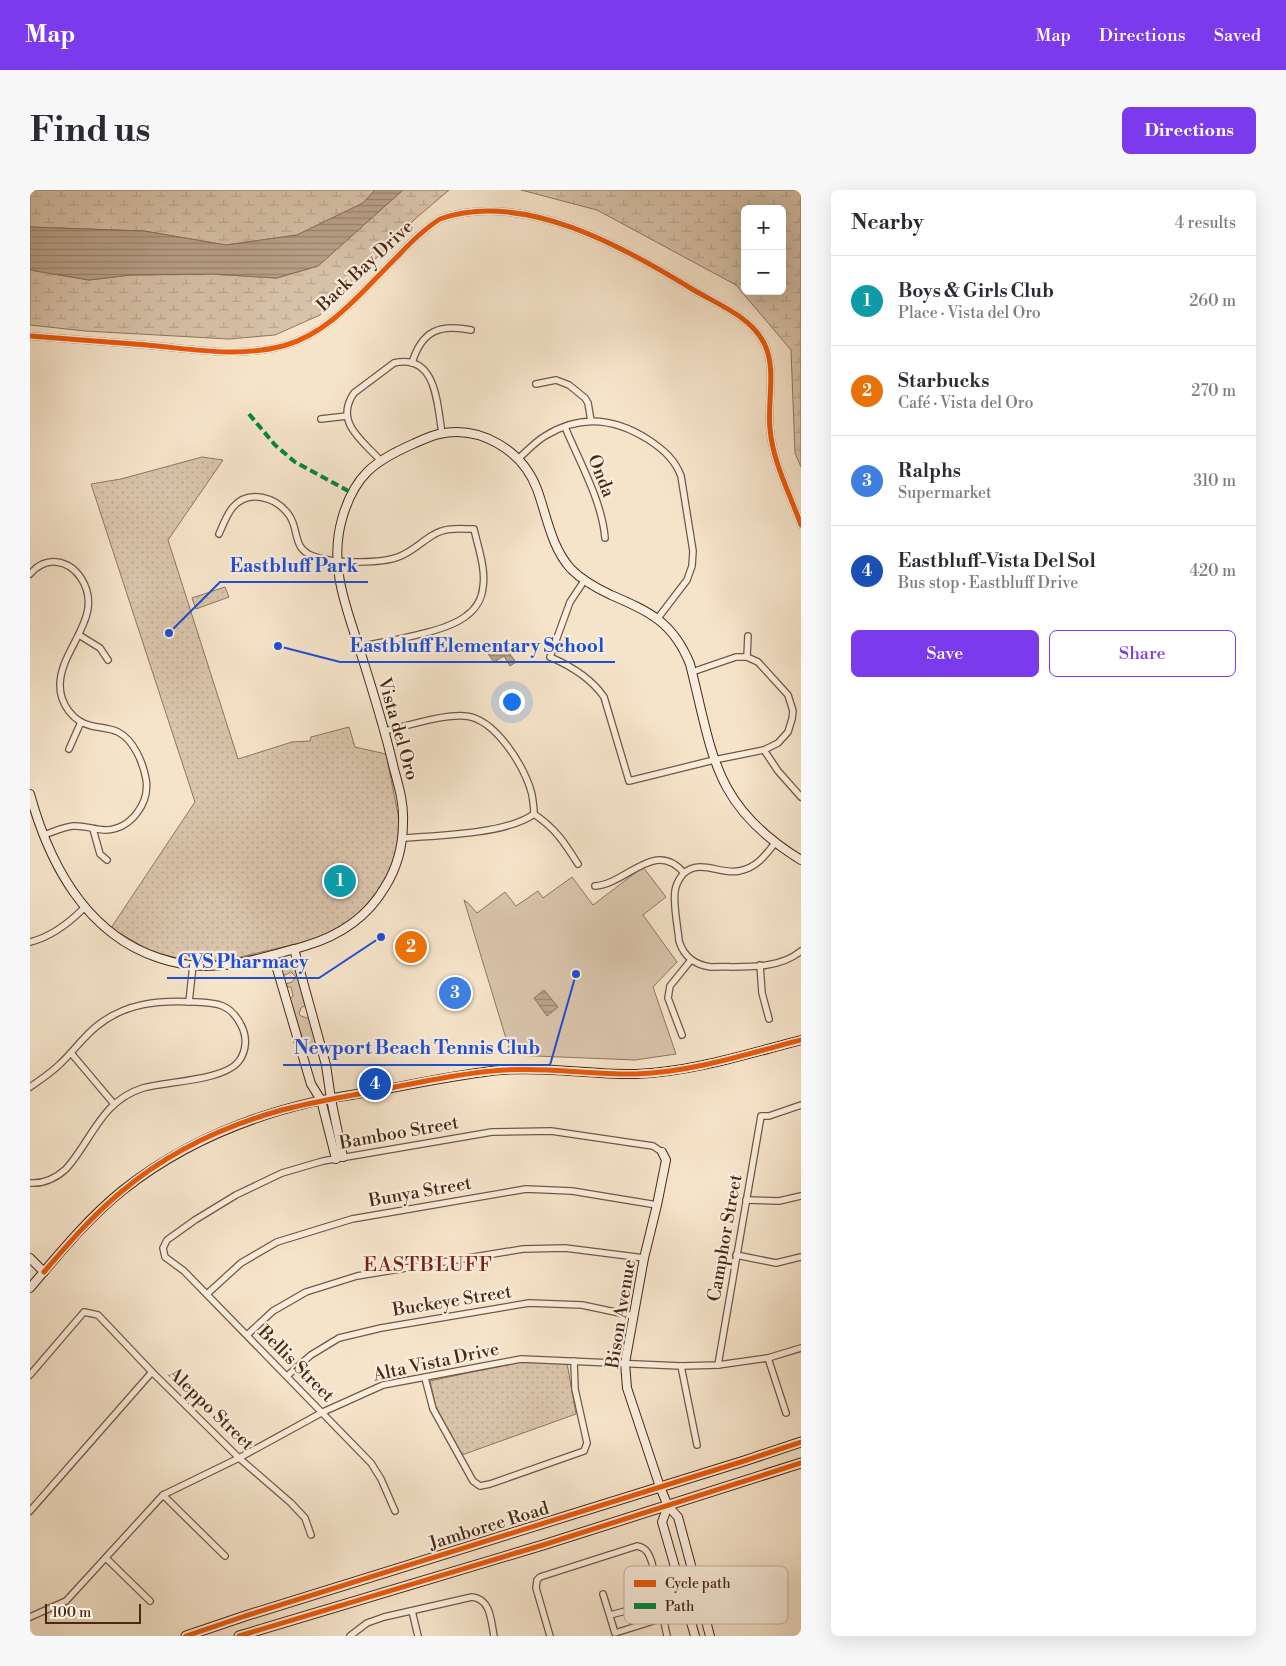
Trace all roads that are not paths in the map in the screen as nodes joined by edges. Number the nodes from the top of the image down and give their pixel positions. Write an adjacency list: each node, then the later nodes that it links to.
1 (509, 205): 4 (street, Back Bay Drive)
2 (546, 212): 14 (street)
3 (471, 330): 5 (street)
4 (30, 336)
5 (412, 363): 7 (street); 11 (street)
6 (536, 384): 9 (street)
7 (347, 416): 8 (street); 13 (street)
8 (322, 419)
9 (591, 421): 10 (street); 20 (street)
10 (565, 427): 12 (street); 16 (street, Onda)
11 (442, 434): 12 (street, Vista del Oro); 13 (street, Vista del Oro)
12 (518, 458): 19 (street, Vista del Oro)
13 (380, 460): 17 (street, Vista del Oro)
14 (801, 525)
15 (219, 534): 17 (street)
16 (605, 538)
17 (336, 560): 23 (street, Vista del Oro); 23 (street)
18 (30, 574): 21 (street)
19 (584, 581): 20 (street, Vista del Oro); 31 (street)
20 (658, 618): 26 (street, Vista del Oro)
21 (79, 635): 25 (street); 27 (street)
22 (748, 636): 24 (street)
23 (358, 647): 28 (street, Vista del Oro)
24 (747, 657): 26 (street); 30 (street)
25 (108, 660)
26 (692, 672): 31 (street, Vista del Oro)
27 (81, 722): 29 (street); 35 (street)
28 (385, 731): 34 (street); 37 (street, Vista del Oro)
29 (69, 749)
30 (764, 750): 31 (street); 33 (street)
31 (714, 760): 38 (street, Vista del Oro)
32 (30, 794): 36 (street, Vista del Oro)
33 (801, 797)
34 (534, 814): 37 (street); 41 (street)
35 (93, 829): 36 (street); 39 (street)
36 (44, 835): 44 (street, Vista del Oro)
37 (402, 838): 46 (street, Vista del Oro)
38 (775, 843): 40 (street, Vista del Oro); 42 (street)
39 (107, 860)
40 (801, 860)
41 (578, 864)
42 (684, 873): 43 (street); 49 (street)
43 (595, 886)
44 (84, 908): 45 (street); 50 (street, Vista del Oro)
45 (30, 942)
46 (294, 949): 48 (street, Vista del Oro); 58 (street)
47 (801, 951): 51 (street)
48 (273, 955): 50 (street, Vista del Oro); 59 (street)
49 (691, 960): 51 (street); 54 (street)
50 (193, 965): 52 (street)
51 (760, 965): 53 (street)
52 (189, 1002): 56 (street); 60 (street)
53 (769, 1019)
54 (682, 1035)
55 (801, 1040): 58 (street)
56 (70, 1053): 57 (street); 60 (street)
57 (30, 1087)
58 (331, 1099): 59 (street); 63 (street)
59 (321, 1100): 63 (street); 73 (street)
60 (114, 1104): 64 (street)
61 (801, 1105): 66 (street, Camphor Street)
62 (662, 1152): 63 (street, Bamboo Street); 67 (street, Bison Avenue)
63 (339, 1158): 68 (street, Bamboo Street)
64 (30, 1183)
65 (801, 1196): 66 (street)
66 (746, 1200): 69 (street, Camphor Street)
67 (657, 1206): 72 (street, Bison Avenue); 75 (street, Bunya Street)
68 (163, 1248): 75 (street, Bellis Street)
69 (736, 1255): 70 (street); 82 (street, Camphor Street)
70 (801, 1257)
71 (30, 1258): 73 (street)
72 (644, 1258): 76 (street, Bison Avenue); 77 (street)
73 (44, 1272): 74 (street)
74 (30, 1288)
75 (207, 1294): 77 (street, Bellis Street)
76 (634, 1316): 81 (street, Bison Avenue); 86 (street, Buckeye Street)
77 (247, 1336): 86 (street, Bellis Street)
78 (801, 1348): 79 (street, Alta Vista Drive)
79 (768, 1358): 82 (street, Alta Vista Drive); 89 (street)
80 (574, 1361): 81 (street, Alta Vista Drive); 87 (street, Alta Vista Drive); 87 (street)
81 (625, 1363): 83 (street, Alta Vista Drive); 94 (street, Bison Avenue)
82 (718, 1365): 83 (street, Alta Vista Drive)
83 (681, 1366): 91 (street)
84 (152, 1372): 85 (street, Aleppo Street); 92 (street, Aleppo Street); 97 (street)
85 (30, 1375)
86 (287, 1376): 88 (street, Bellis Street)
87 (425, 1378): 88 (street, Alta Vista Drive)
88 (323, 1412): 92 (street, Alta Vista Drive); 98 (street, Bellis Street)
89 (786, 1414)
90 (801, 1442): 94 (main road, Jamboree Road)
91 (697, 1445)
92 (239, 1458): 95 (street, Alta Vista Drive); 99 (street, Aleppo Street)
93 (801, 1463): 96 (main road, Jamboree Road)
94 (660, 1487): 96 (street, Bison Avenue); 112 (main road, Jamboree Road)
95 (163, 1496): 100 (street); 101 (street, Alta Vista Drive)
96 (668, 1506): 103 (street); 104 (street, Bison Avenue); 113 (main road, Jamboree Road)
97 (30, 1511)
98 (395, 1511)
99 (311, 1535)
100 (225, 1556)
101 (106, 1558): 106 (street); 110 (street, Alta Vista Drive)
102 (651, 1566): 117 (street)
103 (675, 1566)
104 (691, 1566)
105 (603, 1594): 109 (street)
106 (150, 1601)
107 (412, 1611): 114 (street); 115 (street); 116 (street)
108 (624, 1611): 109 (street)
109 (610, 1615): 111 (street)
110 (30, 1618)
111 (644, 1624)
112 (186, 1636)
113 (239, 1636)
114 (350, 1636)
115 (418, 1636)
116 (494, 1636)
117 (550, 1636)

